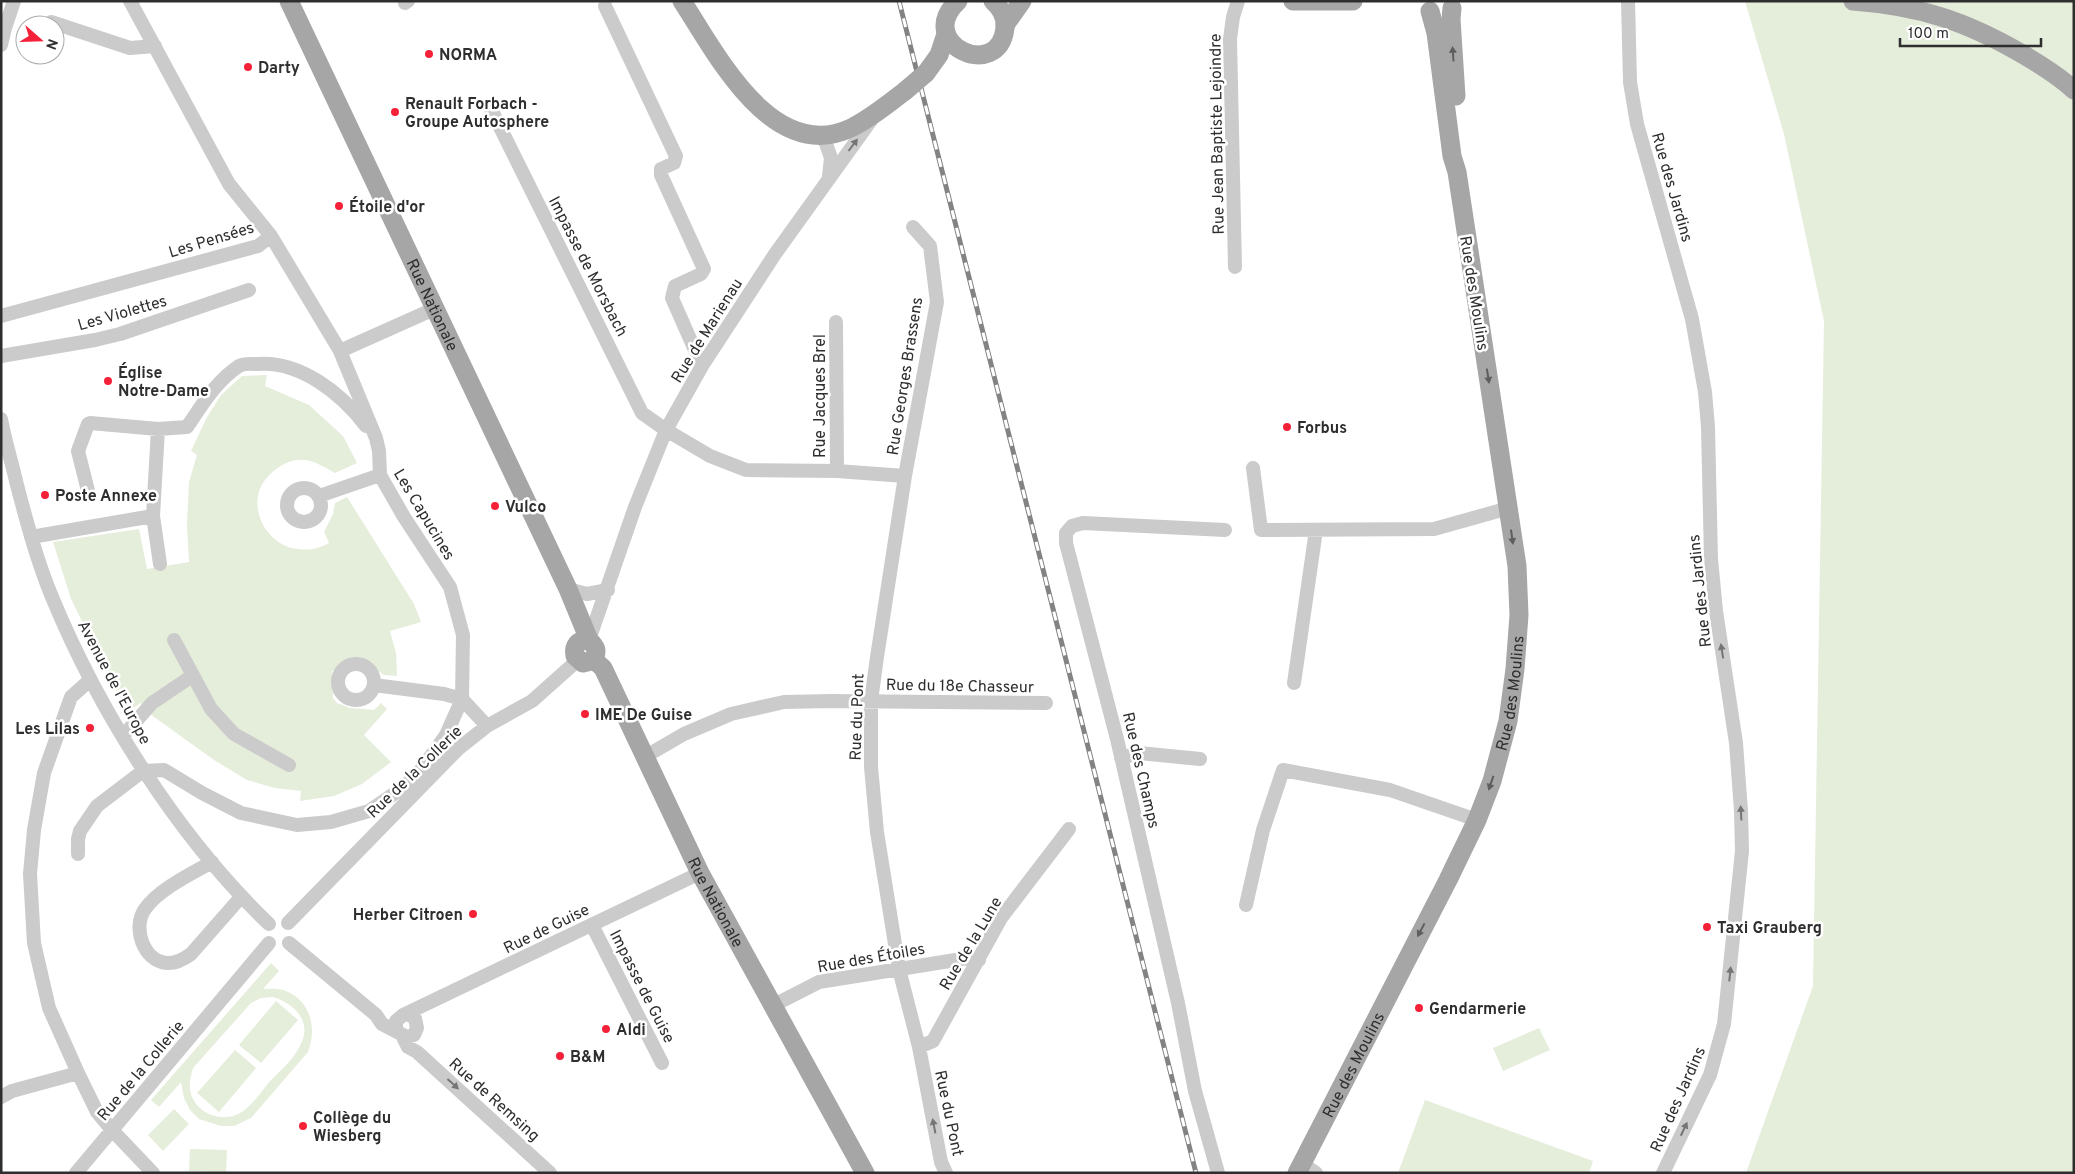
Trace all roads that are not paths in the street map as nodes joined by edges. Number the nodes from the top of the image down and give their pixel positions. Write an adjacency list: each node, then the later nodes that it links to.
1 (14, 1): 19 (street)
2 (130, 1): 20 (street, Les Pensées)
3 (289, 1): 33 (main road, Rue Nationale)
4 (682, 1): 26 (main road)
5 (958, 1): 18 (main road)
6 (1022, 1): 16 (main road)
7 (1238, 1): 31 (street, Rue Jean Baptiste Lejoindre)
8 (1292, 1): 9 (main road)
9 (1353, 1)
10 (1628, 1): 101 (street, Rue des Jardins, one-way to 10)
11 (1853, 1): 23 (main road)
12 (996, 2): 16 (main road)
13 (1455, 4): 15 (main road); 27 (main road, Rue des Moulins, one-way to 13)
14 (605, 6): 38 (street)
15 (1426, 6): 27 (main road, Rue des Moulins)
16 (1005, 25): 21 (main road)
17 (65, 27): 20 (street)
18 (946, 34): 21 (main road); 22 (main road)
19 (1, 45)
20 (155, 46): 30 (street, Les Pensées)
21 (964, 53): 22 (main road)
22 (926, 73): 25 (main road, bridge)
23 (2074, 90)
24 (490, 109): 41 (street, Impasse de Morsbach)
25 (876, 112): 26 (main road); 28 (street, Rue de Marienau, one-way to 25)
26 (823, 135): 28 (street)
27 (1457, 172): 49 (main road, Rue des Moulins, one-way to 49)
28 (829, 177): 38 (street, Rue de Marienau)
29 (912, 227): 46 (street, Rue Georges Brassens)
30 (271, 236): 34 (street, Les Pensées); 36 (street, Les Capucines)
31 (1235, 266)
32 (249, 290): 37 (street, Les Violettes)
33 (434, 308): 36 (street); 55 (main road, Rue Nationale)
34 (1, 316)
35 (836, 322): 44 (street, Rue Jacques Brel)
36 (340, 351): 42 (street, Les Capucines)
37 (1, 356)
38 (702, 366): 41 (street, Rue de Marienau)
39 (1, 419): 53 (street, Avenue de l'Europe)
40 (158, 429): 42 (street); 47 (street); 50 (street)
41 (666, 430): 44 (street); 56 (street, Rue de Marienau)
42 (376, 438): 45 (street, Les Capucines)
43 (1253, 468): 52 (street)
44 (837, 471): 46 (street)
45 (380, 475): 48 (street); 63 (street, Les Capucines)
46 (905, 476): 64 (street, Rue du Pont)
47 (88, 492)
48 (320, 496)
49 (1509, 508): 52 (street); 73 (main road, Rue des Moulins, one-way to 73)
50 (152, 516): 53 (street); 54 (street)
51 (1224, 530): 69 (street, Rue des Champs)
52 (1316, 530): 61 (street)
53 (31, 537): 60 (street, Avenue de l'Europe)
54 (160, 564)
55 (568, 589): 56 (street); 58 (main road, Rue Nationale)
56 (608, 590): 58 (street, Rue de Marienau)
57 (174, 640): 59 (street)
58 (584, 651): 66 (street, Rue de la Collerie); 68 (main road, Rue Nationale)
59 (192, 676): 67 (street); 71 (street)
60 (90, 680): 67 (street, Avenue de l'Europe); 91 (street)
61 (1294, 683)
62 (374, 685): 63 (street)
63 (462, 699): 66 (street); 72 (street, Les Capucines)
64 (871, 702): 65 (street, Rue du 18e Chasseur); 68 (street, Rue du 18e Chasseur); 86 (street, Rue du Pont)
65 (1046, 703)
66 (488, 726): 80 (street, Rue de la Collerie)
67 (124, 736): 72 (street, Avenue de l'Europe)
68 (646, 756): 77 (main road, Rue Nationale)
69 (1121, 758): 70 (street, Rue des Champs); 100 (street, Rue des Champs)
70 (1200, 759)
71 (289, 765)
72 (143, 771): 75 (street); 76 (street, Avenue de l'Europe)
73 (1477, 820): 79 (street); 94 (main road, Rue des Moulins, one-way to 94)
74 (1068, 829): 85 (street, Rue de la Lune)
75 (78, 854)
76 (212, 862): 78 (street, Avenue de l'Europe); 78 (street)
77 (700, 873): 82 (street, Rue de Guise); 87 (main road, Rue Nationale)
78 (242, 897): 81 (street, Avenue de l'Europe)
79 (1246, 905)
80 (288, 923): 81 (street); 84 (street)
81 (268, 924): 83 (street)
82 (592, 925): 88 (street, Rue de Guise); 90 (street, Impasse de Guise)
83 (269, 943): 84 (street); 93 (street, Rue de la Collerie)
84 (289, 943): 88 (street)
85 (979, 960): 86 (street, Rue des Étoiles); 89 (street, Rue de la Lune)
86 (899, 969): 87 (street, Rue des Étoiles); 89 (street, Rue du Pont)
87 (774, 1005): 98 (main road, Rue Nationale)
88 (403, 1027): 97 (street, Rue de Remsing, one-way to 97)
89 (919, 1047): 99 (street, Rue du Pont, one-way to 89)
90 (662, 1063)
91 (78, 1073): 92 (street); 93 (street)
92 (1, 1097)
93 (112, 1130): 95 (street, Rue de la Collerie); 96 (street)
94 (1305, 1170)
95 (76, 1173)
96 (154, 1173)
97 (550, 1173)
98 (865, 1173)
99 (946, 1173)
100 (1218, 1173)
101 (1663, 1173)

